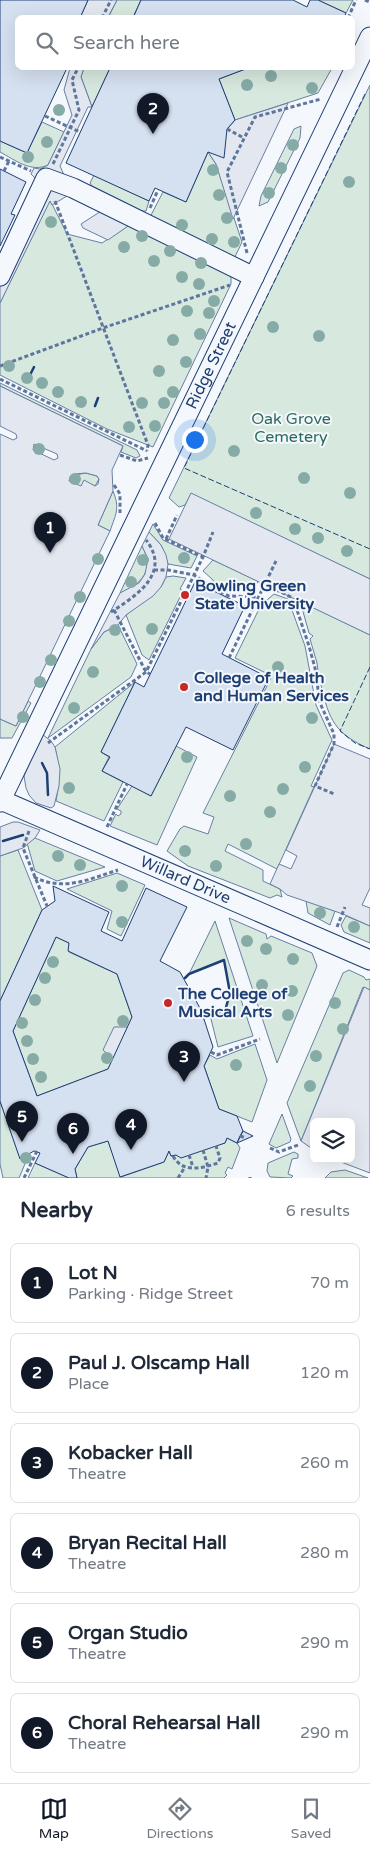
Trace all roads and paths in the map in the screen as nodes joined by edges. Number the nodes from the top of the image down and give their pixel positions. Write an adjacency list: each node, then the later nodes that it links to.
1 (111, 0): 5 (path)
2 (356, 0): 6 (path)
3 (365, 0): 4 (path)
4 (370, 2)
5 (104, 15)
6 (349, 15)
7 (370, 38): 8 (street, Ridge Street)
8 (355, 67)
9 (77, 70): 13 (path)
10 (353, 70): 21 (street, Ridge Street)
11 (327, 97): 16 (path)
12 (45, 116): 13 (path)
13 (71, 127): 15 (path); 20 (path)
14 (227, 129): 16 (path)
15 (80, 132)
16 (245, 138): 21 (path)
17 (0, 157): 18 (path)
18 (9, 161): 19 (path); 20 (path)
19 (4, 171)
20 (46, 178): 21 (street); 22 (street); 23 (path)
21 (247, 273): 23 (path); 48 (street, Ridge Street)
22 (0, 276)
23 (103, 328): 24 (path); 25 (path)
24 (0, 366)
25 (0, 379)
26 (153, 453): 27 (path)
27 (120, 455)
28 (114, 485): 30 (path)
29 (177, 515): 34 (path)
30 (119, 518)
31 (152, 518): 34 (path)
32 (213, 532): 35 (path)
33 (141, 537): 37 (path)
34 (166, 539): 35 (path)
35 (203, 557): 38 (path)
36 (276, 561): 39 (path)
37 (154, 570): 38 (path); 41 (path)
38 (194, 575): 40 (path); 44 (path)
39 (264, 584): 40 (path); 47 (path)
40 (258, 597): 43 (path)
41 (114, 610): 42 (path); 44 (path)
42 (109, 614)
43 (229, 658)
44 (148, 673): 45 (path)
45 (45, 745)
46 (127, 784): 49 (path)
47 (334, 794)
48 (0, 801): 56 (street, Willard Drive)
49 (107, 828)
50 (29, 831): 52 (path)
51 (121, 869): 52 (path)
52 (34, 877): 53 (path)
53 (47, 906)
54 (346, 907): 55 (path)
55 (335, 933)
56 (370, 960)
57 (260, 1039): 58 (path)
58 (211, 1052)
59 (240, 1136): 60 (path)
60 (246, 1138)
61 (298, 1145): 63 (path)
62 (216, 1146): 70 (path)
63 (270, 1148)
64 (203, 1150): 70 (path)
65 (37, 1151): 71 (path)
66 (189, 1155): 69 (path)
67 (173, 1156): 68 (path)
68 (185, 1167): 69 (path); 72 (path)
69 (193, 1167): 70 (path)
70 (208, 1167): 73 (path)
71 (24, 1178)
72 (178, 1178)
73 (206, 1178)

